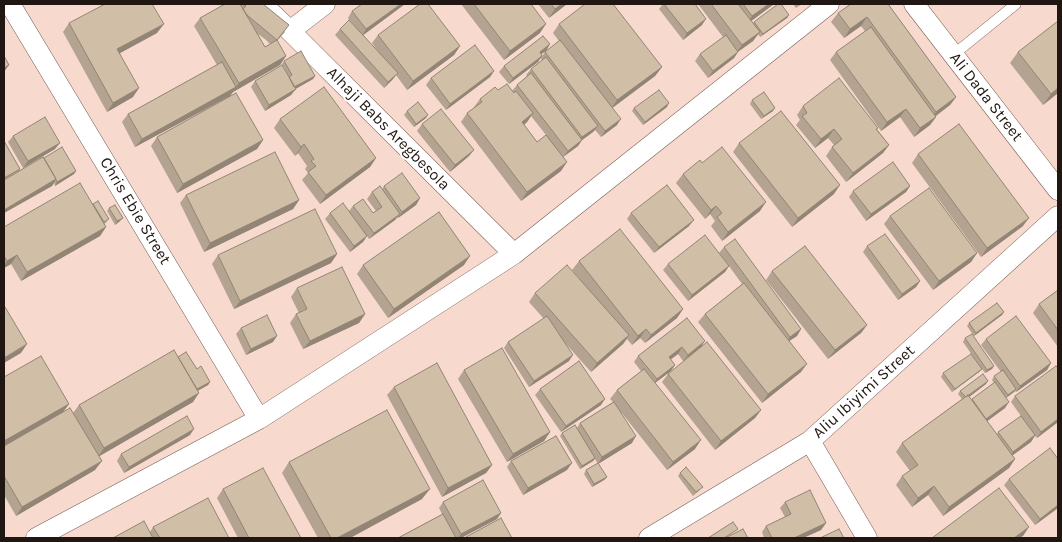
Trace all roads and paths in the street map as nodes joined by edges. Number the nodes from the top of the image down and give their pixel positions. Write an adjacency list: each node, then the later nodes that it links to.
1 (10, 4): 12 (street, Chris Ebie Street)
2 (262, 4): 7 (street, Alhaji Babs Aregbesola)
3 (325, 4): 7 (street)
4 (829, 4): 11 (street)
5 (914, 4): 8 (street, Ali Dada Street)
6 (1016, 4): 8 (lane)
7 (290, 30): 11 (street, Alhaji Babs Aregbesola)
8 (954, 55): 9 (street, Ali Dada Street)
9 (1058, 190)
10 (1058, 216): 13 (street, Aliu Ibiyimi Street)
11 (514, 254): 12 (street)
12 (259, 418): 14 (street)
13 (810, 441): 15 (street, Aliu Ibiyimi Street); 16 (street)
14 (36, 538)
15 (649, 538)
16 (867, 538)

